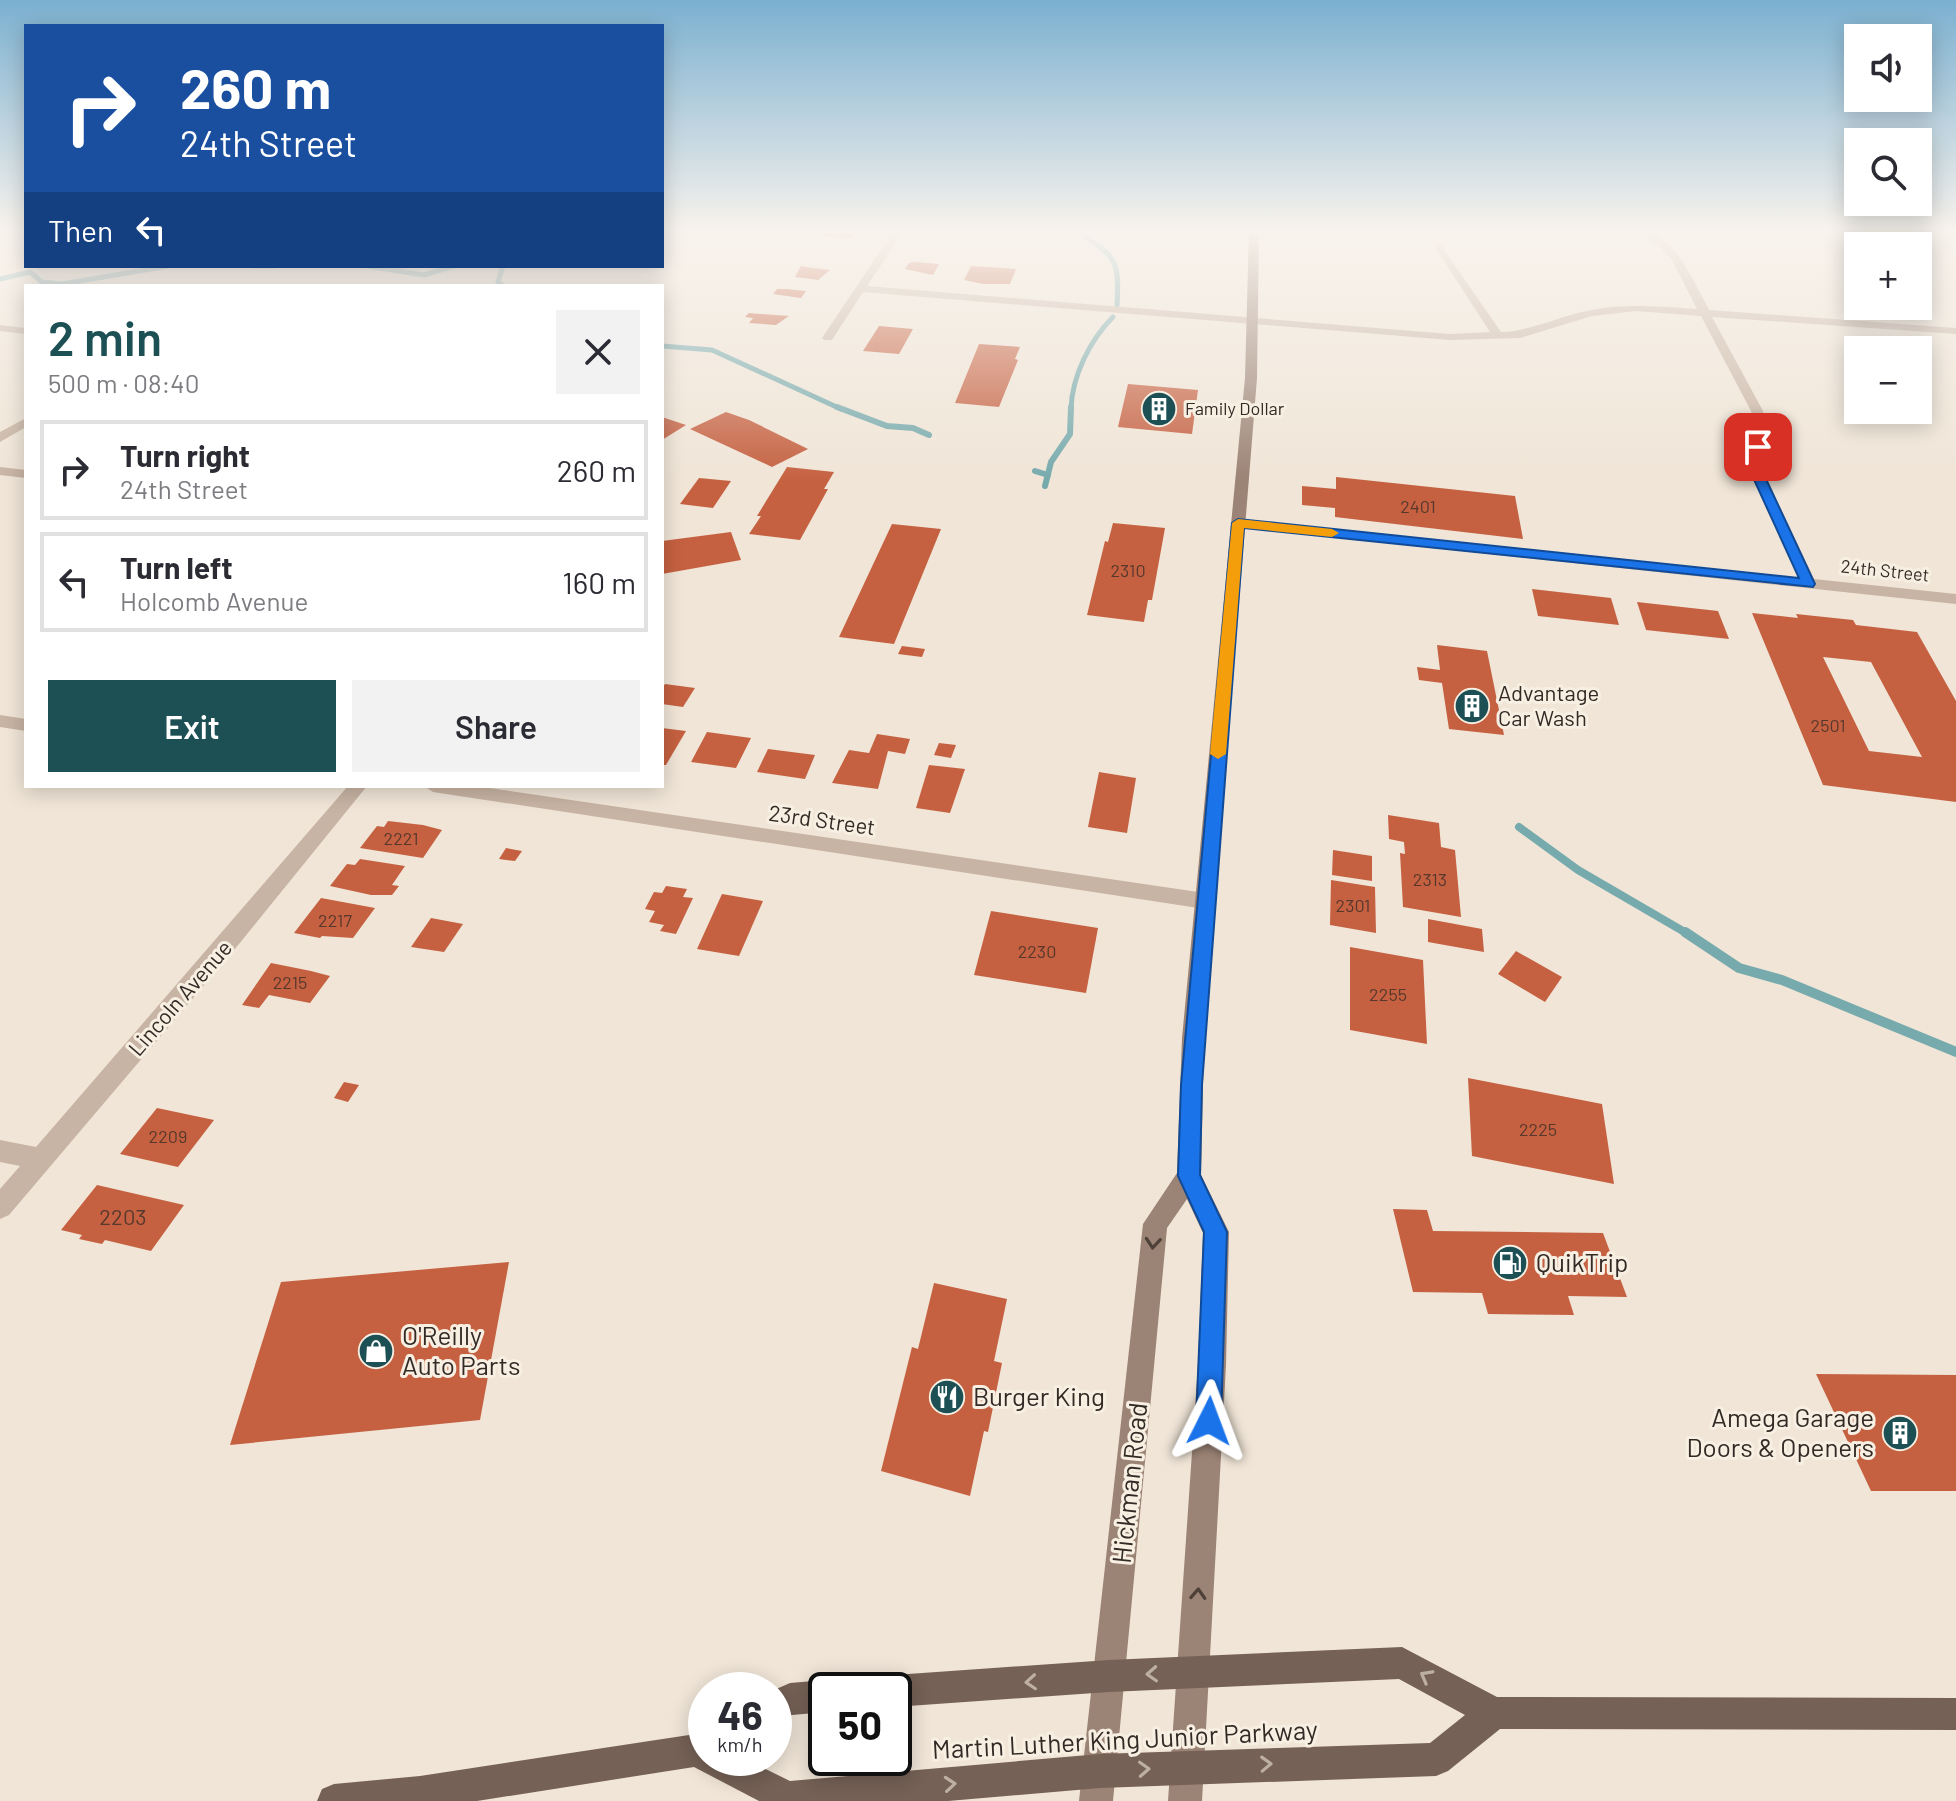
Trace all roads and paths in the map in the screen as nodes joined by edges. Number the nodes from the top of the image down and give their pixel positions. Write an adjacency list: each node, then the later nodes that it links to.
1 (844, 313): 13 (street)
2 (1146, 313): 8 (street)
3 (1252, 313): 8 (main road)
4 (1483, 313): 12 (street)
5 (1599, 313): 12 (street)
6 (1706, 313): 19 (street)
7 (1719, 313): 11 (street)
8 (1252, 322): 12 (street); 18 (main road)
9 (0, 328): 10 (street)
10 (24, 331)
11 (1956, 331)
12 (1499, 337)
13 (828, 338)
14 (24, 423): 15 (street)
15 (0, 438)
16 (0, 471): 17 (street)
17 (24, 474)
18 (1238, 523): 19 (street, 24th Street); 25 (main road)
19 (1809, 584): 20 (street, 24th Street)
20 (1956, 599)
21 (0, 721): 22 (street)
22 (24, 725)
23 (356, 788): 27 (street, Lincoln Avenue)
24 (446, 788): 25 (street, 23rd Street)
25 (1205, 901): 28 (main road)
26 (0, 1151): 27 (street)
27 (40, 1159): 29 (street, Lincoln Avenue)
28 (1189, 1176): 30 (main road, one-way to 28); 31 (main road, Hickman Road, one-way to 31)
29 (0, 1207)
30 (1194, 1672): 31 (main road, one-way to 31); 33 (main road, one-way to 30); 36 (main road)
31 (1109, 1676): 32 (main road, one-way to 32); 38 (main road, Hickman Road)
32 (912, 1690)
33 (1494, 1713): 34 (main road); 36 (main road, Martin Luther King Junior Parkway, one-way to 33)
34 (1956, 1714)
35 (688, 1755): 39 (main road, Martin Luther King Junior Parkway)
36 (1188, 1766): 38 (main road, Martin Luther King Junior Parkway, one-way to 36); 41 (main road)
37 (747, 1776): 38 (main road, Martin Luther King Junior Parkway, one-way to 38)
38 (1098, 1786)
39 (419, 1797): 40 (main road, Martin Luther King Junior Parkway)
40 (334, 1801)
41 (1185, 1801)

